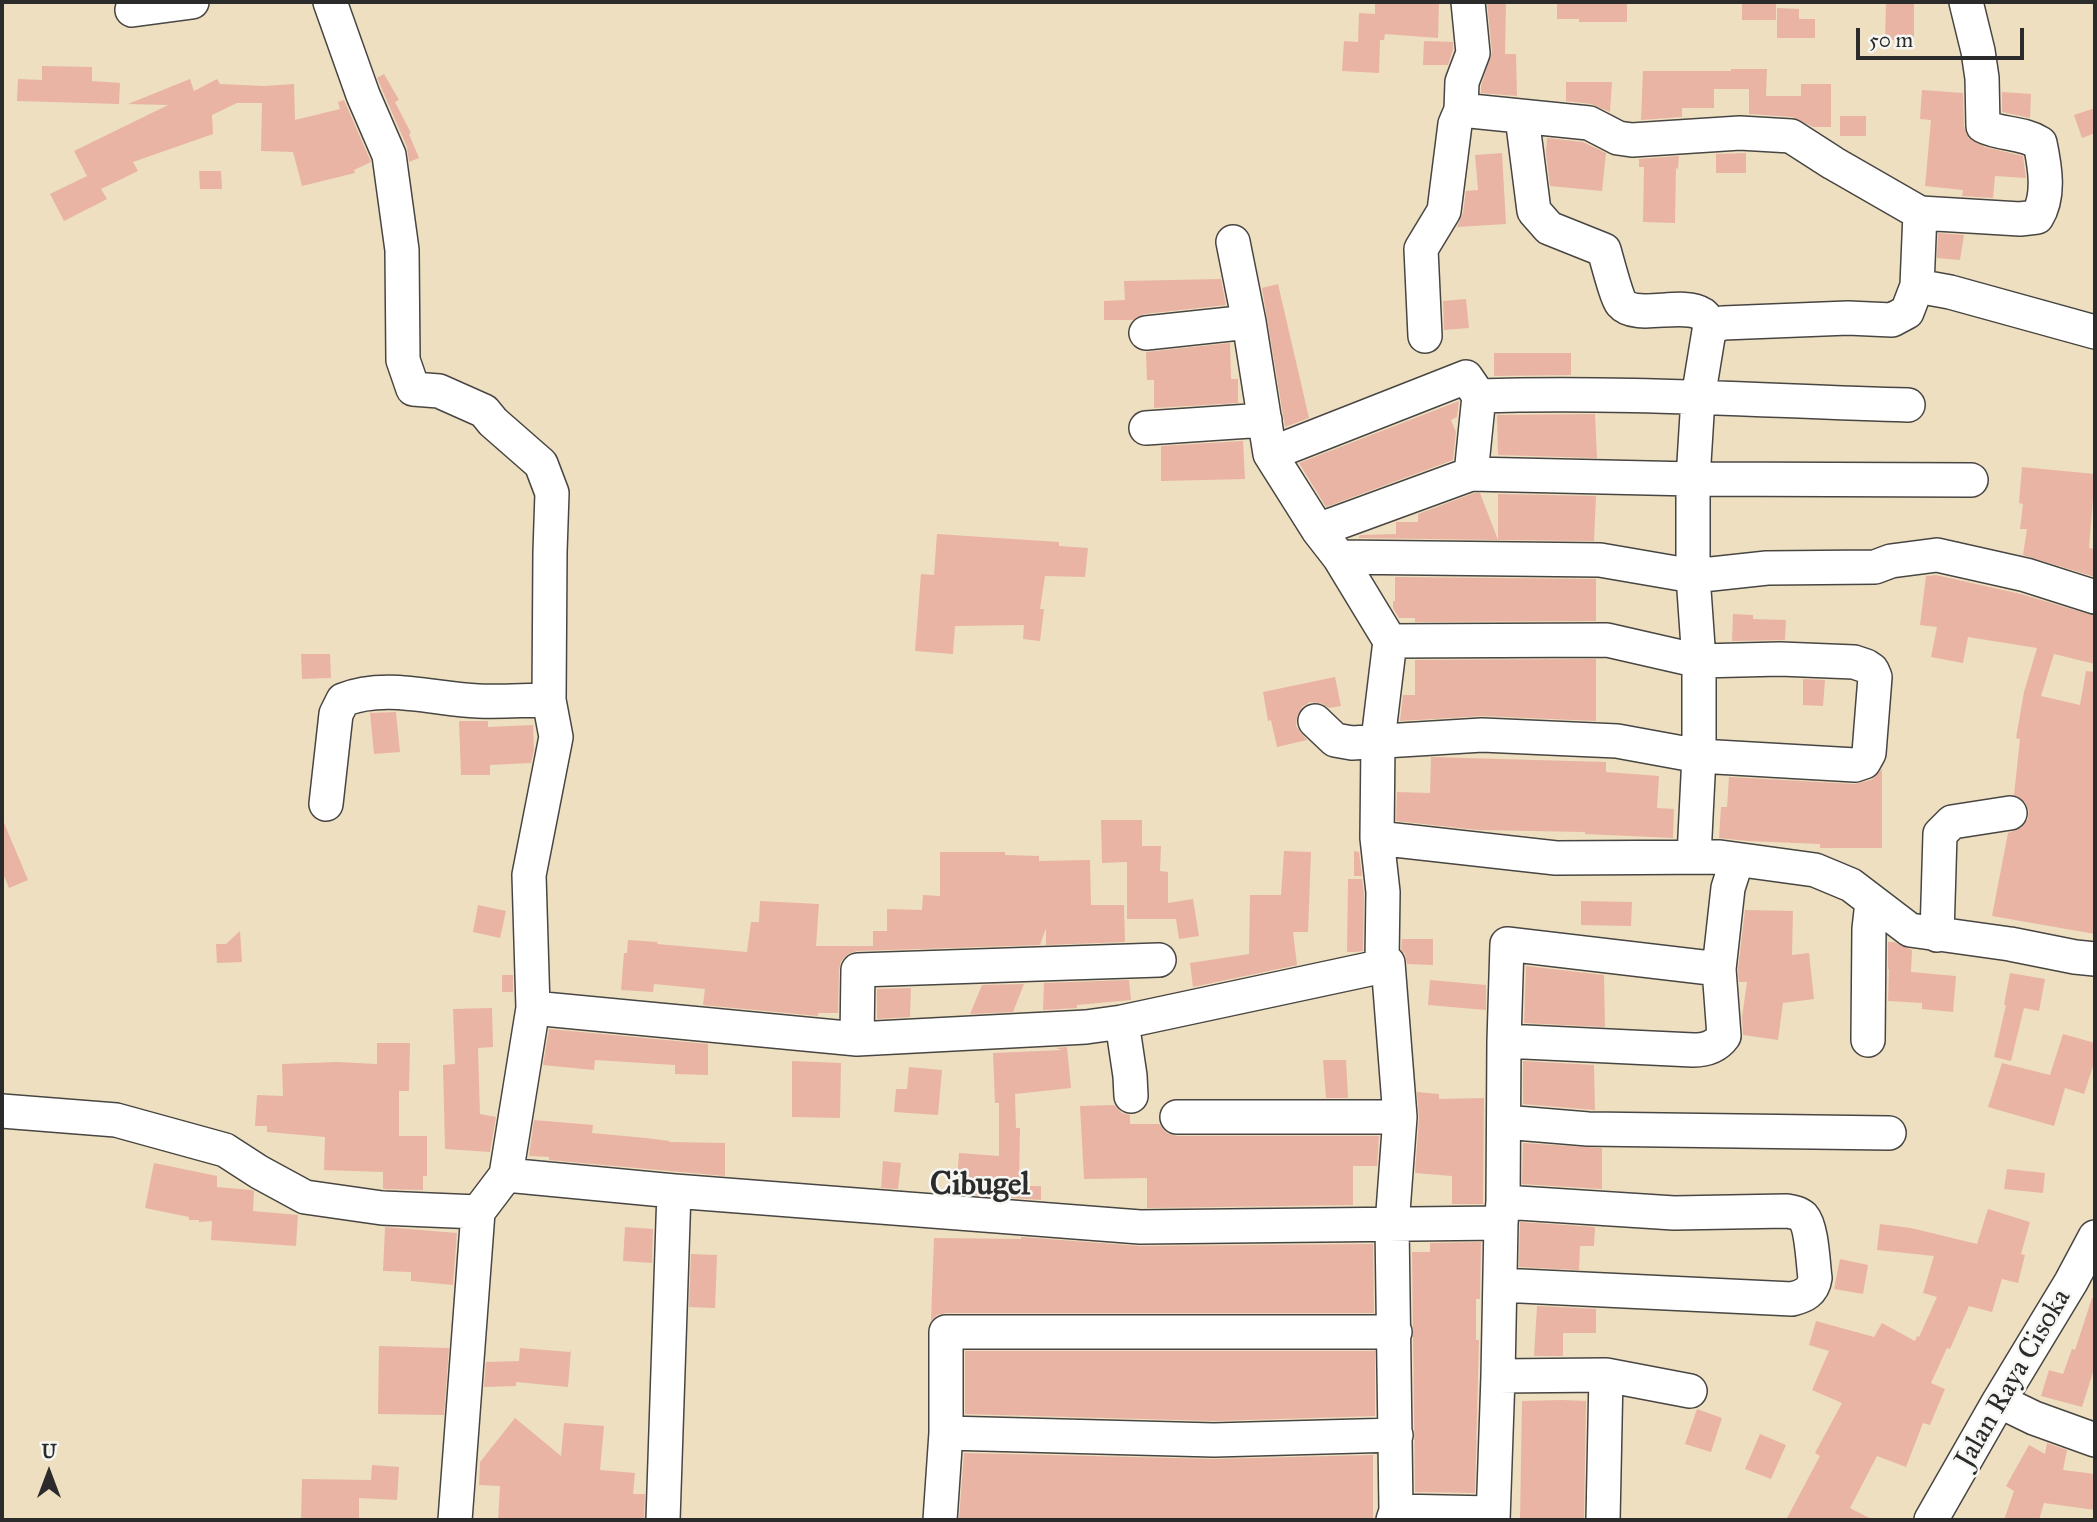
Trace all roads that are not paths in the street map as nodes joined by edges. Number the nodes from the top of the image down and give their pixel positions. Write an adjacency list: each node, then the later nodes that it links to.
1 (192, 2): 5 (street)
2 (330, 2): 31 (street)
3 (1468, 2): 6 (street)
4 (1966, 2): 8 (street)
5 (132, 10)
6 (1461, 110): 7 (street); 15 (street)
7 (1522, 117): 8 (street); 12 (street)
8 (1920, 214): 10 (street)
9 (1233, 243): 11 (street)
10 (1917, 286): 12 (street); 13 (street)
11 (1249, 322): 14 (street); 19 (street)
12 (1713, 327): 17 (street)
13 (2095, 332)
14 (1146, 333)
15 (1425, 336)
16 (1479, 396): 17 (street); 21 (street); 22 (street)
17 (1698, 398): 18 (street); 23 (street)
18 (1908, 405)
19 (1265, 420): 20 (street); 21 (street)
20 (1146, 428)
21 (1270, 454): 25 (street)
22 (1471, 474): 23 (street); 25 (street)
23 (1693, 479): 24 (street); 27 (street)
24 (1971, 480)
25 (1318, 530): 26 (street)
26 (1339, 557): 27 (street); 29 (street)
27 (1693, 576): 28 (street); 30 (street)
28 (2095, 597)
29 (1390, 641): 30 (street); 33 (street)
30 (1699, 661): 34 (street); 34 (street)
31 (549, 700): 35 (street); 46 (street)
32 (1315, 721): 33 (street)
33 (1378, 740): 34 (street); 37 (street)
34 (1699, 756): 38 (street)
35 (326, 804)
36 (2010, 813): 41 (street)
37 (1377, 838): 38 (street); 44 (street)
38 (1694, 856): 39 (street)
39 (1737, 860): 40 (street); 45 (street)
40 (1872, 902): 41 (street); 49 (street)
41 (1937, 935): 42 (street)
42 (2095, 959)
43 (1159, 960): 48 (street)
44 (1388, 963): 47 (street); 54 (street)
45 (1719, 969): 50 (street); 50 (street)
46 (533, 1008): 48 (street); 57 (street)
47 (1122, 1022): 48 (street); 51 (street)
48 (857, 1039)
49 (1868, 1040)
50 (1504, 1041): 55 (street)
51 (1131, 1096)
52 (2, 1111): 59 (street)
53 (1177, 1117): 54 (street)
54 (1400, 1117): 61 (street)
55 (1504, 1122): 56 (street); 60 (street)
56 (1889, 1133)
57 (506, 1175): 58 (street); 59 (street)
58 (674, 1191): 61 (street); 75 (street)
59 (478, 1212): 74 (street)
60 (1502, 1213): 61 (street); 63 (street); 63 (street)
61 (1392, 1225): 64 (street)
62 (2095, 1237): 68 (street, Jalan Raya Cisoka)
63 (1500, 1285): 66 (street)
64 (1395, 1332): 69 (street); 70 (street)
65 (1606, 1375): 66 (street); 67 (street); 77 (street)
66 (1498, 1376): 73 (street)
67 (1690, 1391)
68 (1999, 1401): 71 (street); 78 (street, Jalan Raya Cisoka)
69 (946, 1433): 70 (street); 76 (street)
70 (1396, 1435): 72 (street)
71 (2095, 1440)
72 (1395, 1516): 73 (street)
73 (1493, 1517)
74 (455, 1520)
75 (663, 1520)
76 (940, 1520)
77 (1603, 1520)
78 (1931, 1520)

